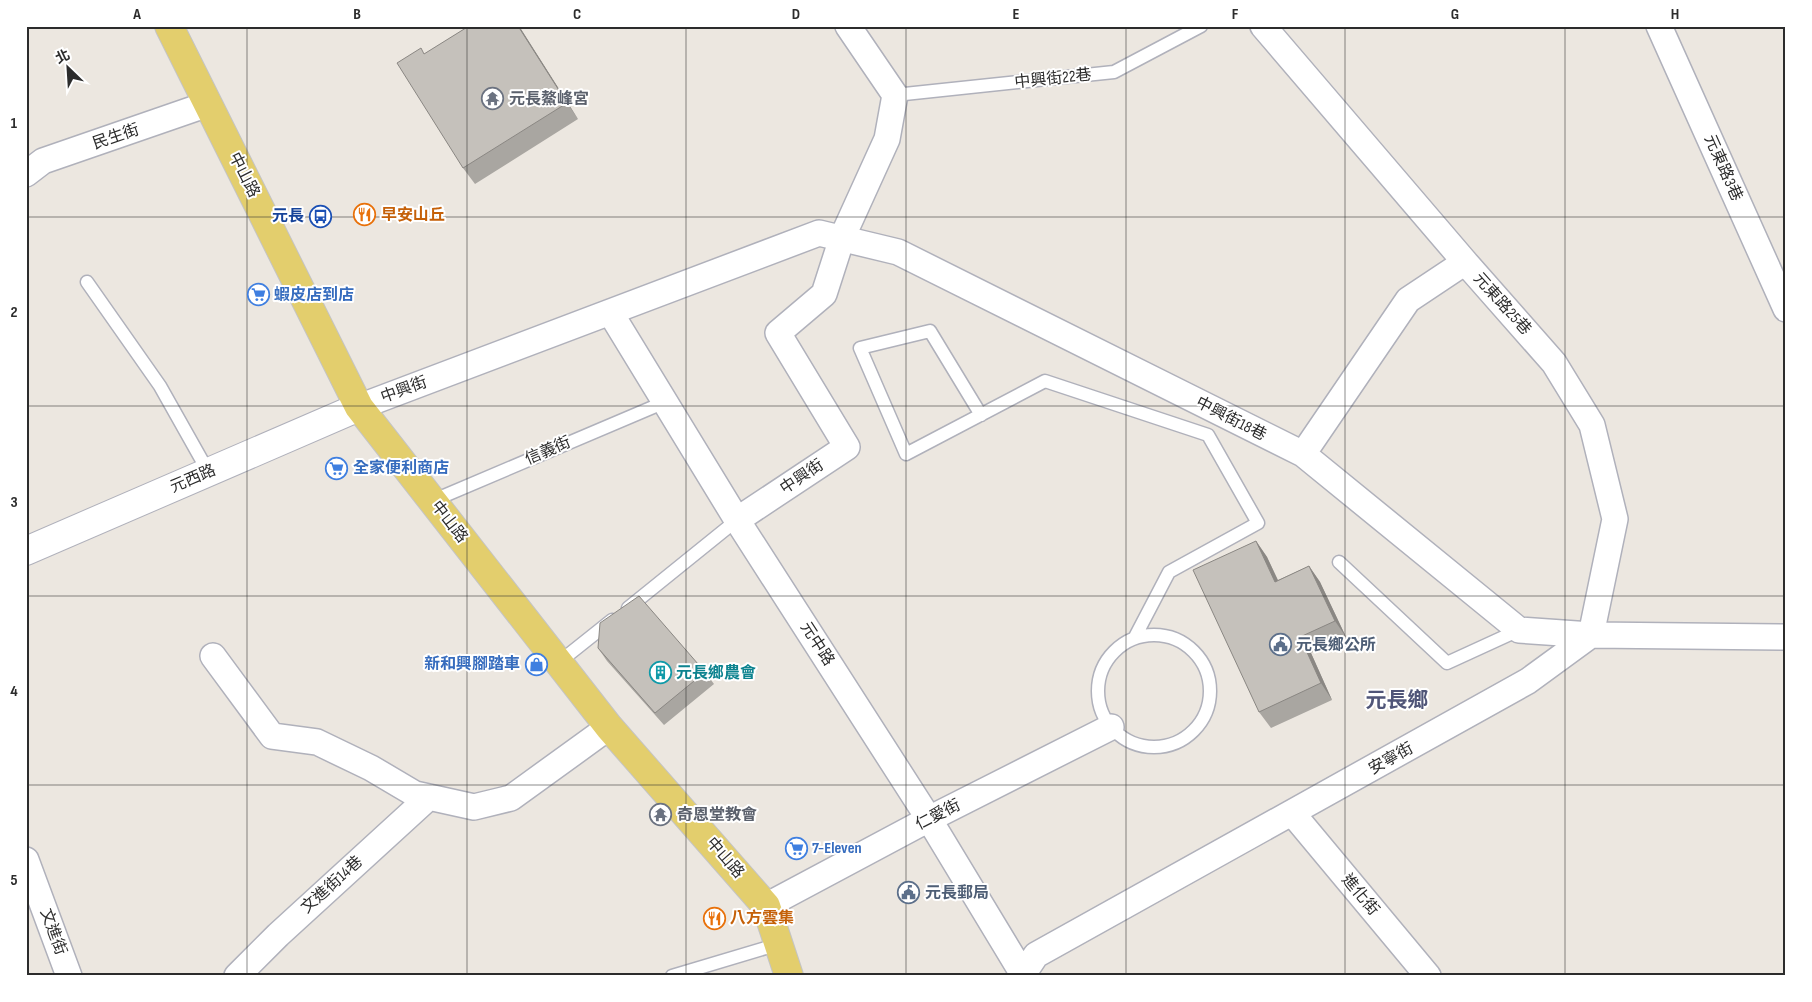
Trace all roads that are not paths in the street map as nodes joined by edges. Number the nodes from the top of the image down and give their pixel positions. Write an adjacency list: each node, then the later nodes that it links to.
1 (169, 26): 7 (main road, 中山路)
2 (848, 26): 6 (street)
3 (1201, 26): 6 (lane, 中興街22巷)
4 (1263, 26): 10 (street, 元東路25巷)
5 (1659, 26): 12 (street, 元東路3巷)
6 (895, 95): 9 (street, 中興街)
7 (208, 104): 8 (street, 民生街); 15 (main road, 中山路)
8 (26, 174)
9 (842, 238): 13 (street, 中興街); 17 (street, 中興街18巷); 20 (street, 中興街)
10 (1465, 262): 17 (street); 24 (street, 元東路25巷)
11 (88, 282): 18 (lane)
12 (1786, 309)
13 (610, 312): 14 (street, 元中路); 15 (street, 中興街)
14 (665, 402): 19 (lane, 信義街); 20 (street, 元中路)
15 (359, 406): 18 (main road, 元西路); 19 (main road, 中山路)
16 (981, 415): 16 (lane); 25 (lane)
17 (1303, 454): 23 (street, 中興街18巷)
18 (209, 472): 21 (main road, 元西路)
19 (432, 501): 28 (main road, 中山路)
20 (737, 520): 28 (lane, 中興街); 33 (street, 元中路)
21 (26, 551)
22 (1339, 562): 23 (lane)
23 (1519, 630): 24 (street)
24 (1591, 635): 26 (street); 32 (street, 安寧街)
25 (1135, 637): 30 (lane); 30 (lane)
26 (1786, 637)
27 (213, 656): 31 (street)
28 (558, 663): 29 (main road, 中山路)
29 (609, 727): 31 (street); 35 (main road, 中山路)
30 (1111, 727): 33 (street, 仁愛街)
31 (429, 797): 39 (street, 文進街14巷)
32 (1293, 814): 37 (street, 安寧街); 42 (street, 進化街)
33 (929, 819): 35 (street, 仁愛街); 37 (street, 元中路)
34 (26, 860): 38 (street, 文進街)
35 (766, 906): 36 (main road, 中山路)
36 (779, 944): 40 (lane); 41 (main road, 中山路)
37 (1023, 975)
38 (69, 976)
39 (237, 976)
40 (672, 976)
41 (789, 976)
42 (1428, 976)

